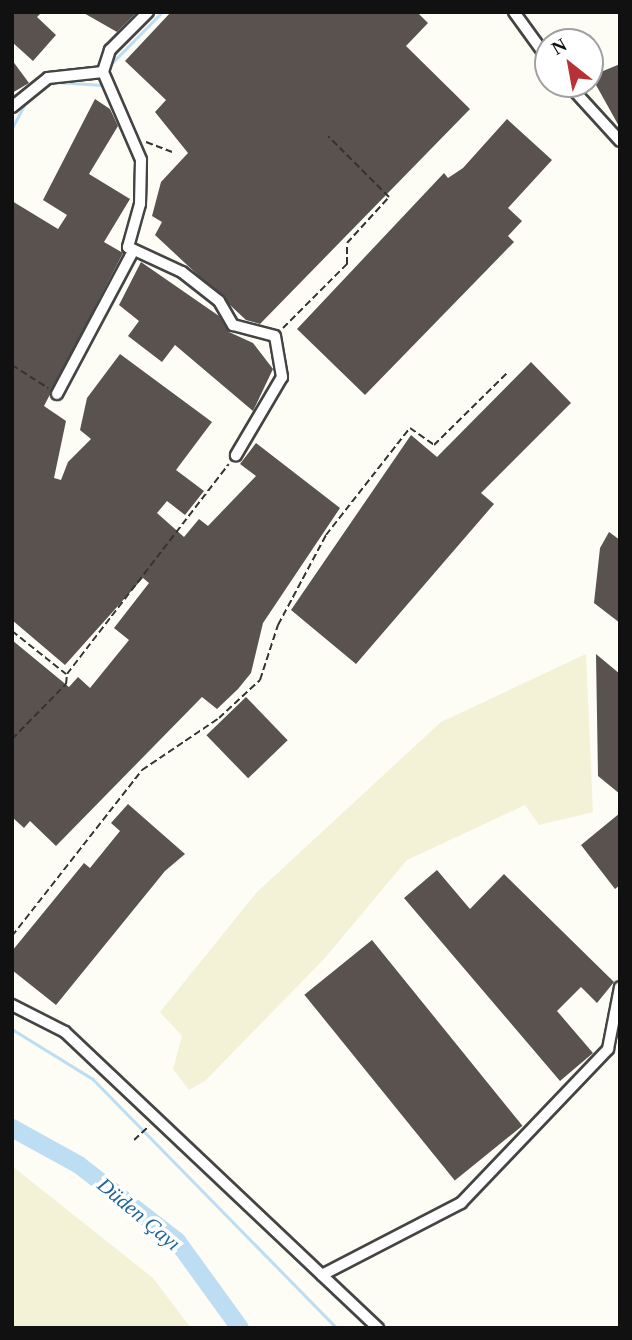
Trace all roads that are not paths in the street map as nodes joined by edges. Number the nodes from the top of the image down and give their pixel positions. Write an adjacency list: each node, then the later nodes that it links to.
1 (148, 12): 4 (street)
2 (514, 12): 3 (street)
3 (534, 40)
4 (103, 72): 6 (street); 8 (street)
5 (581, 98): 7 (street)
6 (12, 107)
7 (620, 141)
8 (133, 251): 9 (street); 10 (street)
9 (57, 394)
10 (236, 455)
11 (620, 988): 13 (street)
12 (12, 1005): 13 (street)
13 (322, 1275): 14 (street)
14 (378, 1328)

